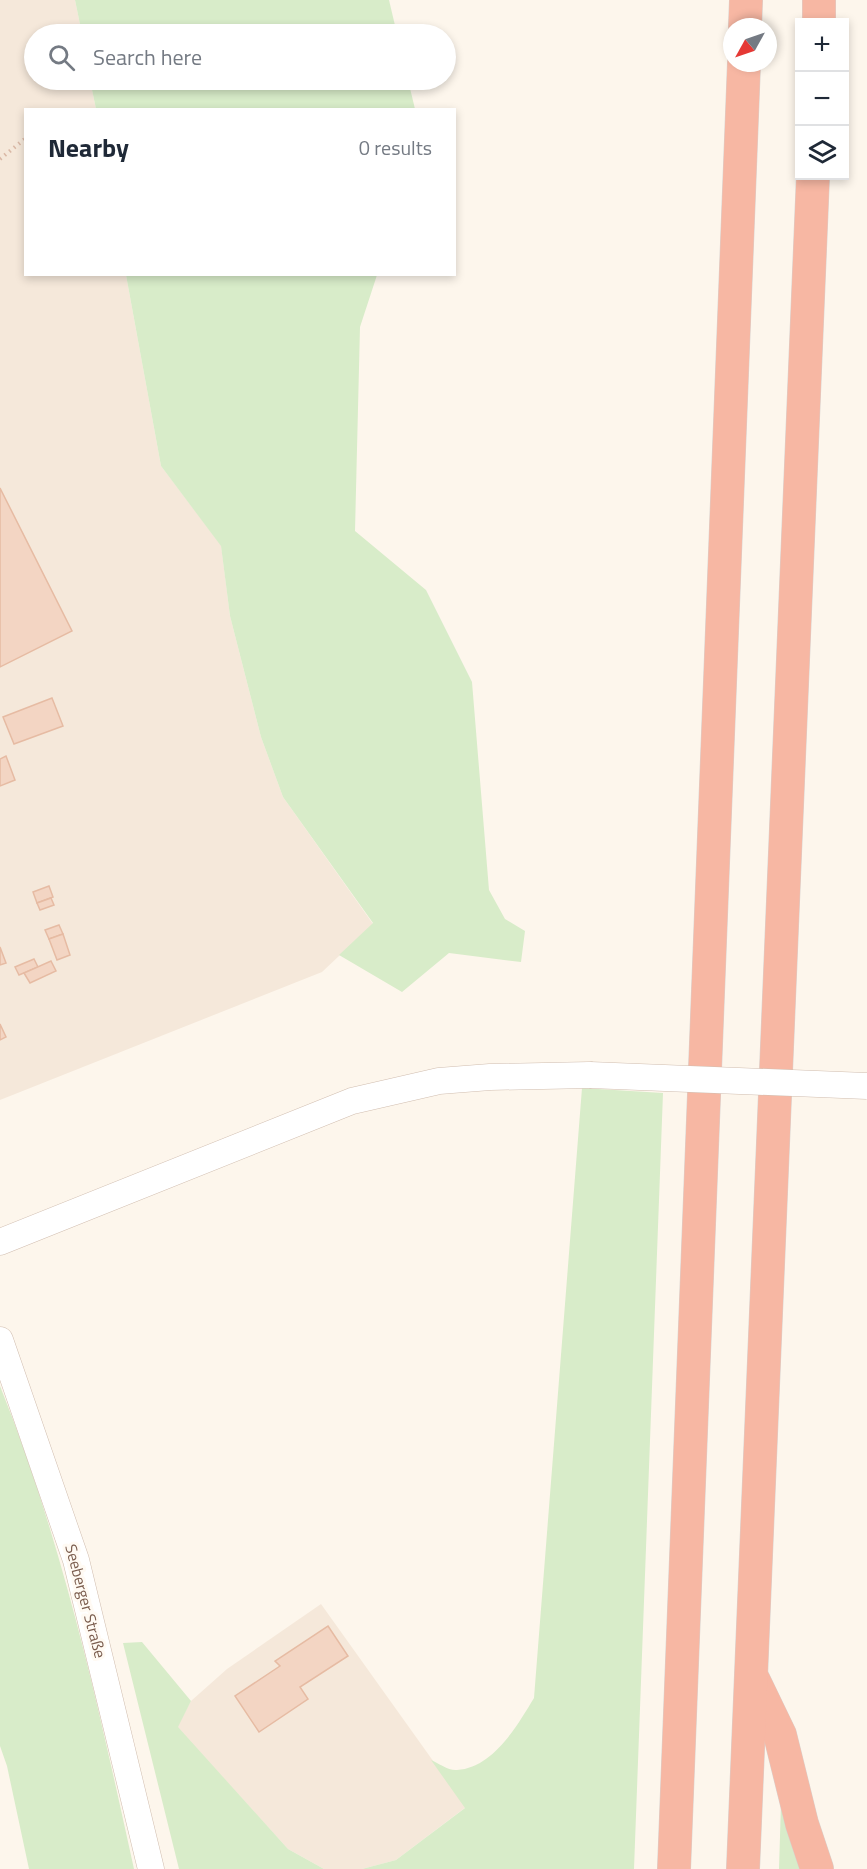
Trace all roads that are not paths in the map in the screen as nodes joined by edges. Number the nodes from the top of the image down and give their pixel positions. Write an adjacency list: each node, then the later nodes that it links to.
1 (746, 0): 3 (highway)
2 (819, 0): 4 (highway)
3 (745, 18)
4 (819, 18)
5 (744, 72): 12 (highway)
6 (813, 180): 10 (highway)
7 (867, 1086): 8 (street, bridge)
8 (0, 1242)
9 (0, 1340): 11 (street, Seeberger Straße)
10 (752, 1677): 13 (highway); 14 (highway)
11 (151, 1869)
12 (674, 1869)
13 (743, 1869)
14 (817, 1869)

